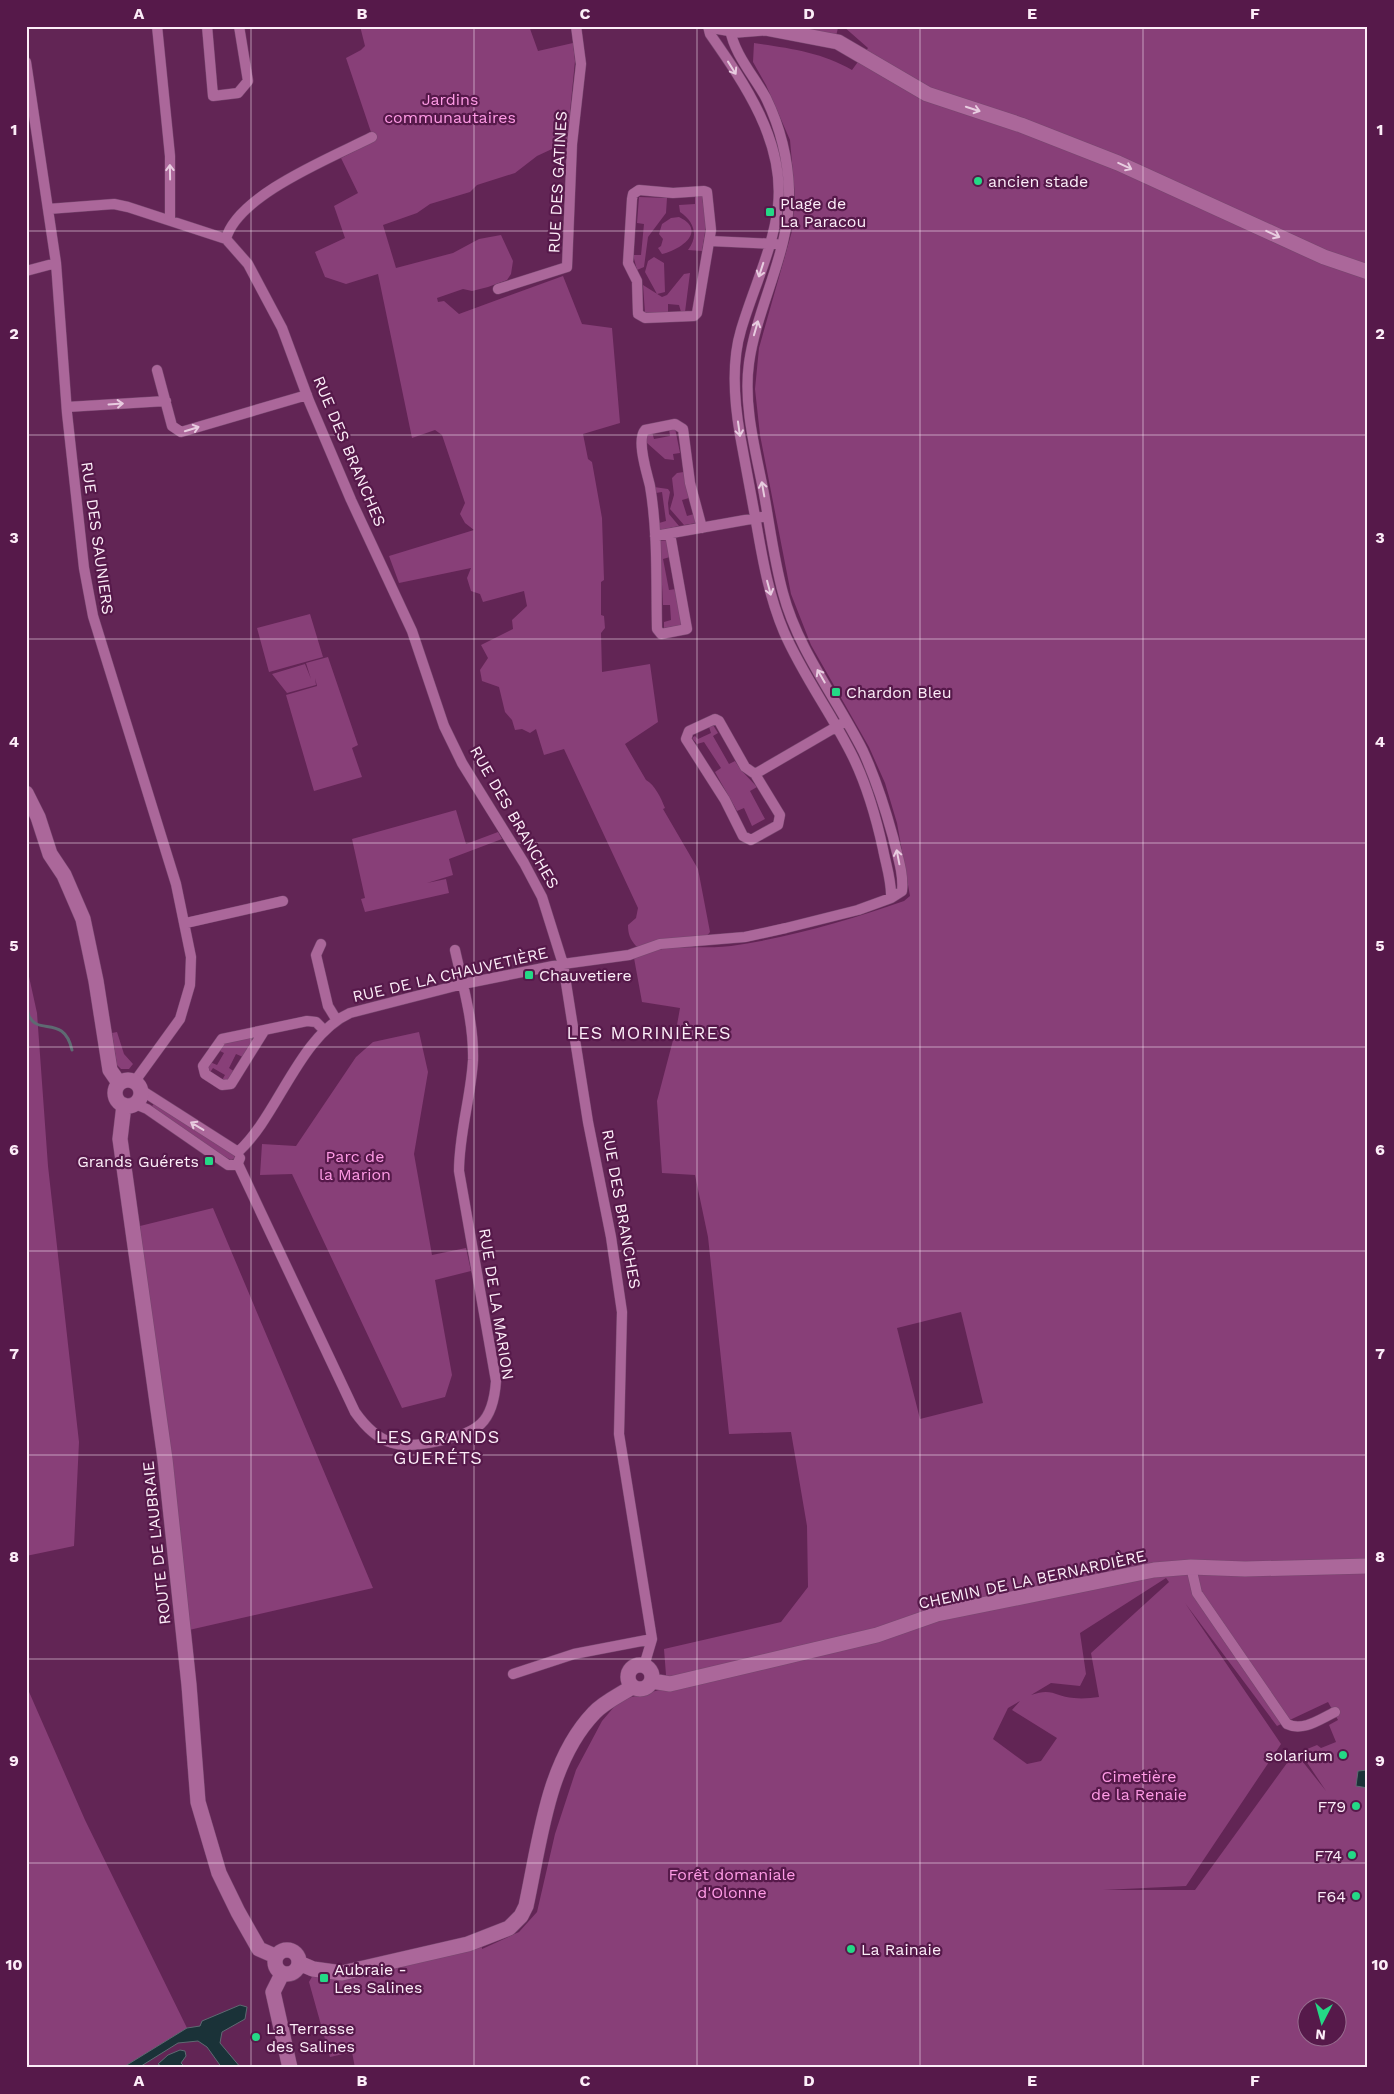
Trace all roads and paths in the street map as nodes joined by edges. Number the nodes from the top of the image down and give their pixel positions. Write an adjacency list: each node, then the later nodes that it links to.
1 (157, 26): 12 (street, one-way to 1)
2 (206, 26): 3 (street)
3 (239, 26)
4 (576, 26): 20 (street, RUE DES GATINES)
5 (708, 26): 15 (street, one-way to 15)
6 (714, 26): 8 (street)
7 (751, 27): 8 (street); 19 (street, one-way to 19)
8 (730, 30): 16 (street)
9 (26, 62): 11 (street, RUE DES SAUNIERS)
10 (372, 137): 13 (street)
11 (48, 209): 12 (street); 17 (street, RUE DES SAUNIERS)
12 (170, 220): 13 (street)
13 (226, 238): 22 (street, RUE DES BRANCHES)
14 (710, 241): 14 (street); 15 (street)
15 (770, 243): 16 (street); 26 (street, one-way to 26)
16 (782, 244): 25 (street, one-way to 16)
17 (56, 263): 18 (street); 24 (street, RUE DES SAUNIERS)
18 (26, 270)
19 (1368, 272)
20 (498, 289)
21 (157, 370): 23 (street)
22 (307, 395): 23 (street, one-way to 22); 39 (street, RUE DES BRANCHES)
23 (166, 401): 24 (street, one-way to 23)
24 (67, 408): 36 (street, RUE DES SAUNIERS)
25 (768, 517): 26 (street); 30 (street, one-way to 25)
26 (756, 518): 27 (street); 31 (street, one-way to 31)
27 (702, 528): 28 (street); 29 (street)
28 (670, 534): 29 (street); 29 (street)
29 (655, 536)
30 (847, 721): 31 (street); 34 (street, one-way to 30)
31 (836, 727): 32 (street); 34 (street)
32 (755, 774): 32 (street)
33 (26, 793): 44 (street)
34 (891, 898): 39 (street, RUE DE LA CHAUVETIÈRE)
35 (283, 901): 36 (street)
36 (186, 923): 45 (street, RUE DES SAUNIERS)
37 (321, 944): 41 (street)
38 (455, 950): 40 (street, RUE DE LA MARION)
39 (563, 964): 40 (street, RUE DE LA CHAUVETIÈRE); 50 (street, RUE DES BRANCHES)
40 (463, 984): 41 (street, RUE DE LA CHAUVETIÈRE); 47 (street, RUE DE LA MARION)
41 (336, 1019): 42 (street, RUE DE LA CHAUVETIÈRE)
42 (324, 1030): 43 (street); 46 (street)
43 (264, 1031): 43 (street)
44 (119, 1083): 45 (street); 45 (street)
45 (134, 1095): 46 (street, one-way to 45); 47 (street); 56 (street, ROUTE DE L'AUBRAIE)
46 (238, 1152): 47 (street)
47 (233, 1164)
48 (1368, 1566): 49 (street, CHEMIN DE LA BERNARDIÈRE)
49 (1191, 1567): 53 (street, CHEMIN DE LA BERNARDIÈRE); 55 (street)
50 (652, 1639): 51 (street, RUE DES BRANCHES); 52 (street)
51 (644, 1666): 53 (street); 54 (street)
52 (513, 1674)
53 (652, 1681): 54 (street)
54 (632, 1686): 57 (street)
55 (1335, 1712)
56 (276, 1956): 57 (street); 58 (street)
57 (299, 1963): 58 (street)
58 (282, 1974): 59 (street)
59 (290, 2068)

